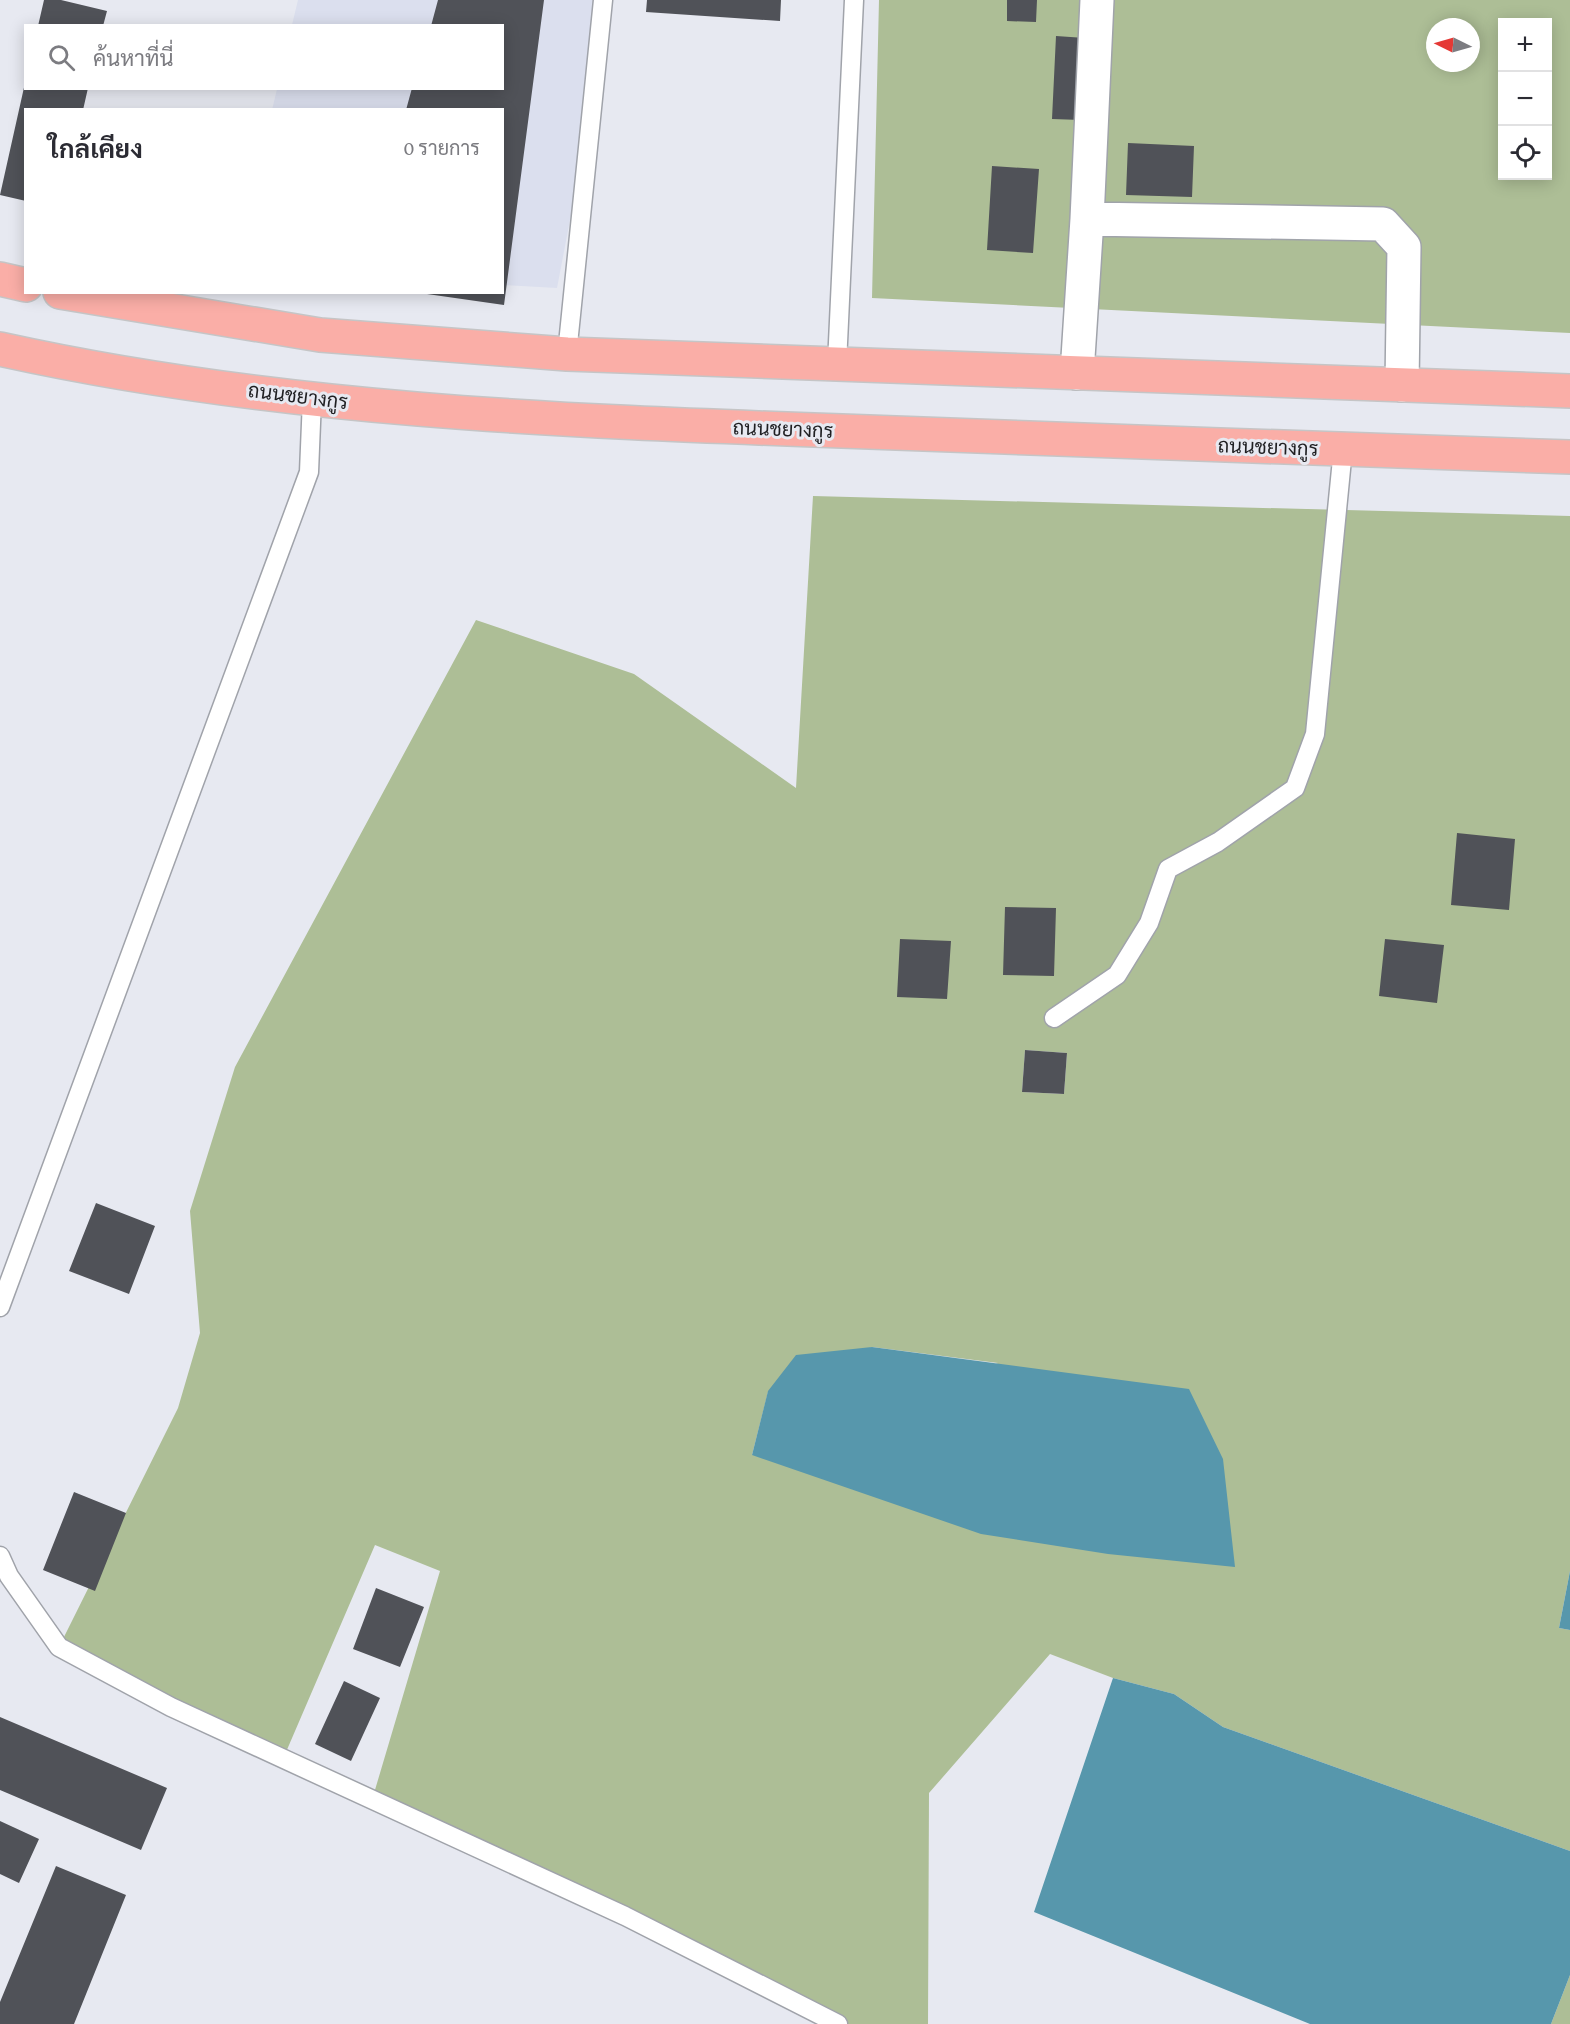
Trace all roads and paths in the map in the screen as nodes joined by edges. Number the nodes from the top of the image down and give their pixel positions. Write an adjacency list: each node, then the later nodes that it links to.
1 (603, 0): 9 (lane)
2 (854, 0): 10 (lane)
3 (1097, 0): 4 (street)
4 (1088, 219): 11 (street); 12 (street)
5 (0, 279): 6 (highway)
6 (24, 285)
7 (72, 294): 9 (highway)
8 (0, 349): 14 (highway, ถนนชยางกูร)
9 (567, 354): 10 (highway)
10 (837, 364): 11 (highway)
11 (1077, 373): 12 (highway)
12 (1402, 385): 13 (highway)
13 (1570, 391)
14 (312, 399): 15 (highway, ถนนชยางกูร); 18 (lane)
15 (1343, 449): 16 (highway, ถนนชยางกูร); 17 (lane)
16 (1570, 456)
17 (1054, 1018)
18 (0, 1307)
19 (0, 1556): 20 (lane)
20 (838, 2024)

